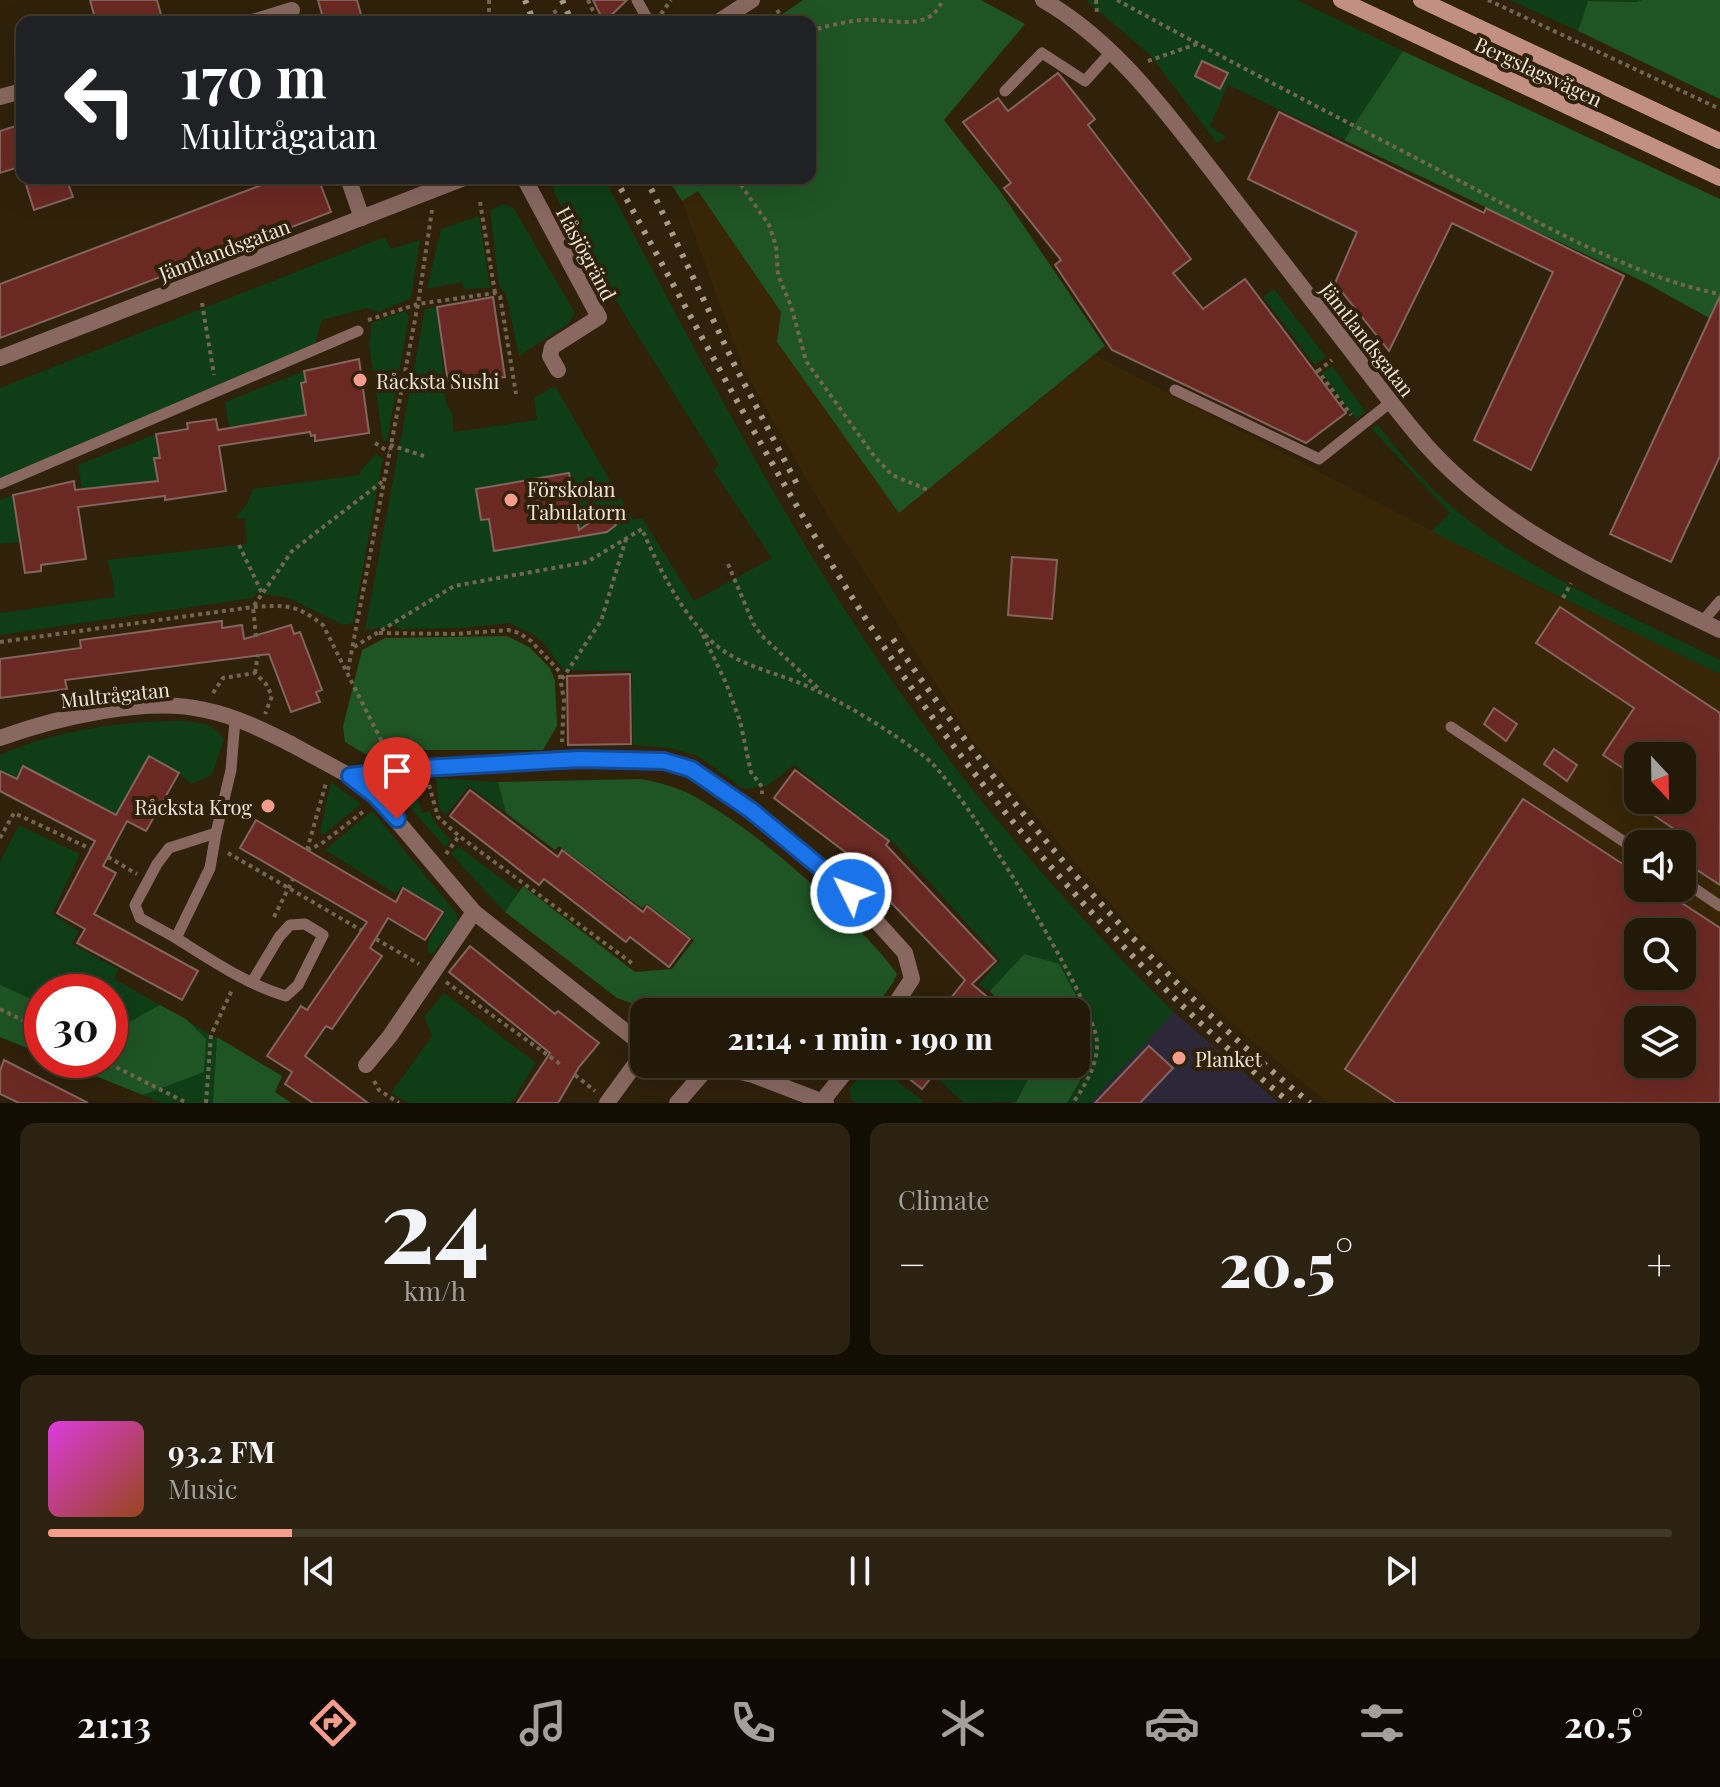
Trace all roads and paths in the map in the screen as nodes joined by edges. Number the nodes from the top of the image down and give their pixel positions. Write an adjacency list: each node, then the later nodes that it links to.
1 (752, 0): 13 (street)
2 (942, 0): 15 (path)
3 (1043, 0): 17 (street, Jämtlandsgatan)
4 (1096, 0): 11 (path)
5 (1117, 0): 16 (path)
6 (1341, 0): 22 (main road, Bergslagsvägen)
7 (1421, 0): 21 (main road, Bergslagsvägen)
8 (1488, 0): 20 (path)
9 (554, 10): 12 (path)
10 (777, 10): 14 (path)
11 (1097, 13)
12 (558, 16)
13 (727, 16)
14 (781, 16)
15 (816, 30)
16 (1197, 44): 18 (path); 31 (path)
17 (1111, 52): 19 (lane); 41 (street, Jämtlandsgatan)
18 (1148, 61)
19 (1005, 91)
20 (1720, 109)
21 (1720, 141)
22 (1720, 178)
23 (350, 184): 29 (street)
24 (449, 184): 27 (street, Jämtlandsgatan)
25 (527, 184): 37 (street, Håsjögränd)
26 (740, 184): 49 (path)
27 (434, 190): 29 (street, Jämtlandsgatan); 33 (path)
28 (480, 202): 30 (path)
29 (362, 218): 35 (street, Jämtlandsgatan)
30 (495, 293): 33 (path); 40 (path)
31 (1720, 294)
32 (202, 303): 38 (path)
33 (418, 304): 34 (path); 44 (path)
34 (358, 331): 38 (lane)
35 (0, 358)
36 (1332, 360): 42 (path)
37 (558, 370)
38 (216, 390): 48 (lane)
39 (1175, 390): 41 (lane)
40 (516, 394)
41 (1391, 402): 58 (street, Jämtlandsgatan)
42 (1347, 411)
43 (375, 443): 45 (path)
44 (390, 445): 45 (path); 46 (path)
45 (389, 452): 47 (path)
46 (424, 456)
47 (384, 480): 54 (path); 64 (path)
48 (0, 484)
49 (928, 490)
50 (627, 537): 60 (path); 61 (path); 68 (path)
51 (239, 545): 54 (path)
52 (728, 564): 69 (path)
53 (1571, 583): 55 (path)
54 (262, 593): 57 (path)
55 (1563, 598)
56 (1720, 601): 58 (lane)
57 (253, 607): 62 (path); 63 (path); 66 (path)
58 (1702, 622): 59 (street, Jämtlandsgatan)
59 (1720, 630)
60 (377, 633): 64 (path); 68 (path)
61 (702, 633): 69 (path); 80 (path)
62 (256, 637)
63 (0, 642)
64 (354, 647): 66 (path)
65 (258, 654): 67 (path)
66 (348, 672): 77 (path)
67 (255, 673): 70 (path); 73 (path)
68 (562, 680): 74 (path)
69 (823, 693): 116 (path)
70 (202, 709): 71 (street, Multrågatan); 75 (street, Multrågatan)
71 (235, 720): 73 (street, Multrågatan); 83 (lane)
72 (1451, 727): 84 (lane)
73 (258, 728): 78 (street, Multrågatan, bridge)
74 (562, 734)
75 (0, 738)
76 (428, 768): 77 (street); 94 (path); 98 (street)
77 (396, 770): 78 (street)
78 (350, 776): 81 (street, Multrågatan)
79 (327, 778): 81 (path)
80 (762, 787)
81 (379, 799): 90 (street, Multrågatan)
82 (0, 838): 85 (path)
83 (215, 839): 87 (lane); 91 (path); 92 (lane)
84 (1624, 842)
85 (91, 849)
86 (108, 857): 87 (path)
87 (149, 880): 92 (lane)
88 (1696, 890): 89 (lane)
89 (1720, 906)
90 (474, 912): 95 (street); 101 (street, Multrågatan)
91 (361, 930)
92 (176, 938): 96 (lane)
93 (376, 939): 95 (path)
94 (633, 964)
95 (434, 972): 102 (path); 103 (street)
96 (252, 982): 96 (lane)
97 (232, 990): 113 (path)
98 (899, 998)
99 (0, 1009): 100 (path)
100 (24, 1021)
101 (630, 1038)
102 (560, 1064)
103 (366, 1065): 114 (path)
104 (630, 1069): 110 (street, Multrågatan)
105 (128, 1073): 112 (path)
106 (575, 1075): 110 (path)
107 (697, 1078): 115 (street)
108 (761, 1078): 111 (street)
109 (842, 1078): 111 (street)
110 (607, 1102)
111 (824, 1102)
112 (187, 1103)
113 (206, 1103)
114 (399, 1103)
115 (677, 1103)
116 (1073, 1103)

